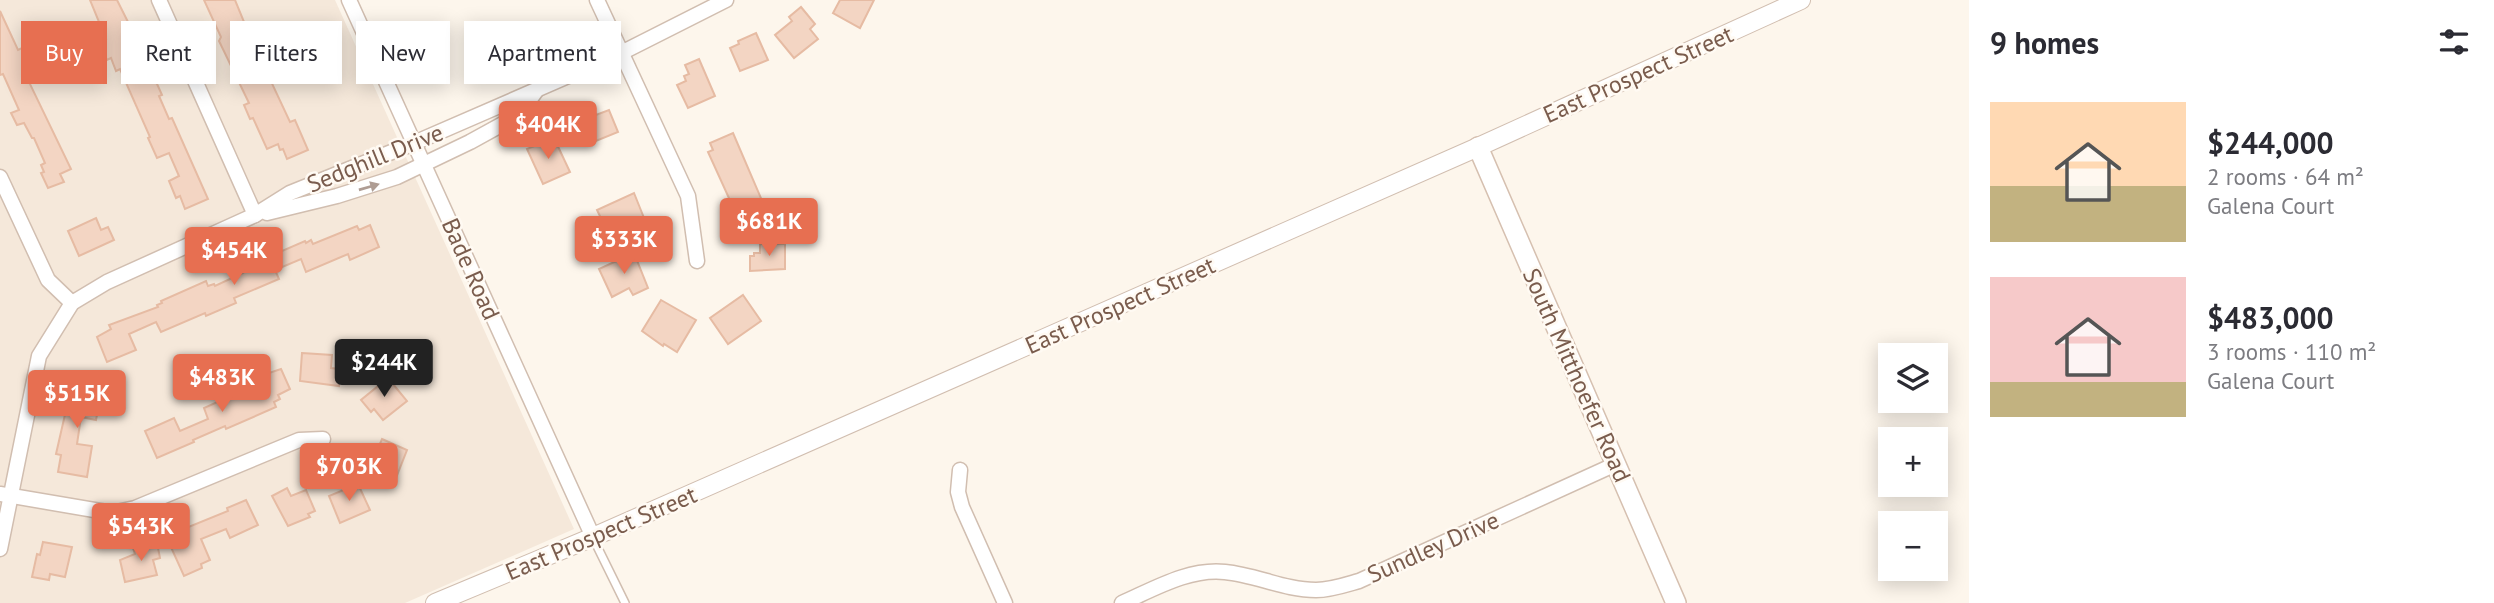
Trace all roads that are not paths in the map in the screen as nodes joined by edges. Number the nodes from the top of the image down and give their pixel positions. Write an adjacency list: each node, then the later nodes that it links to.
1 (159, 0): 14 (street)
2 (349, 0): 10 (street, Bade Road)
3 (597, 0): 6 (street)
4 (726, 0): 7 (street, Sedghill Drive)
5 (1801, 0): 11 (street, East Prospect Street)
6 (607, 21)
7 (621, 53): 15 (street)
8 (549, 84): 9 (street, Sedghill Drive)
9 (537, 89): 10 (street, Sedghill Drive); 12 (street, Sedghill Drive)
10 (414, 144): 12 (street, Bade Road); 14 (street, Sedghill Drive)
11 (1478, 147): 18 (main road, South Mitthoefer Road); 21 (street, East Prospect Street)
12 (423, 165): 14 (street, Sedghill Drive, one-way to 12); 21 (street, Bade Road)
13 (0, 177): 16 (street)
14 (255, 215): 16 (street, Sedghill Drive)
15 (697, 261)
16 (72, 303): 20 (street)
17 (323, 439): 20 (street)
18 (1616, 464): 26 (street, Sundley Drive); 27 (main road, South Mitthoefer Road)
19 (960, 470): 25 (street)
20 (5, 495): 22 (street)
21 (593, 537): 23 (street, East Prospect Street); 24 (lane)
22 (0, 549)
23 (435, 603)
24 (625, 603)
25 (1005, 603)
26 (1122, 603)
27 (1676, 603)

